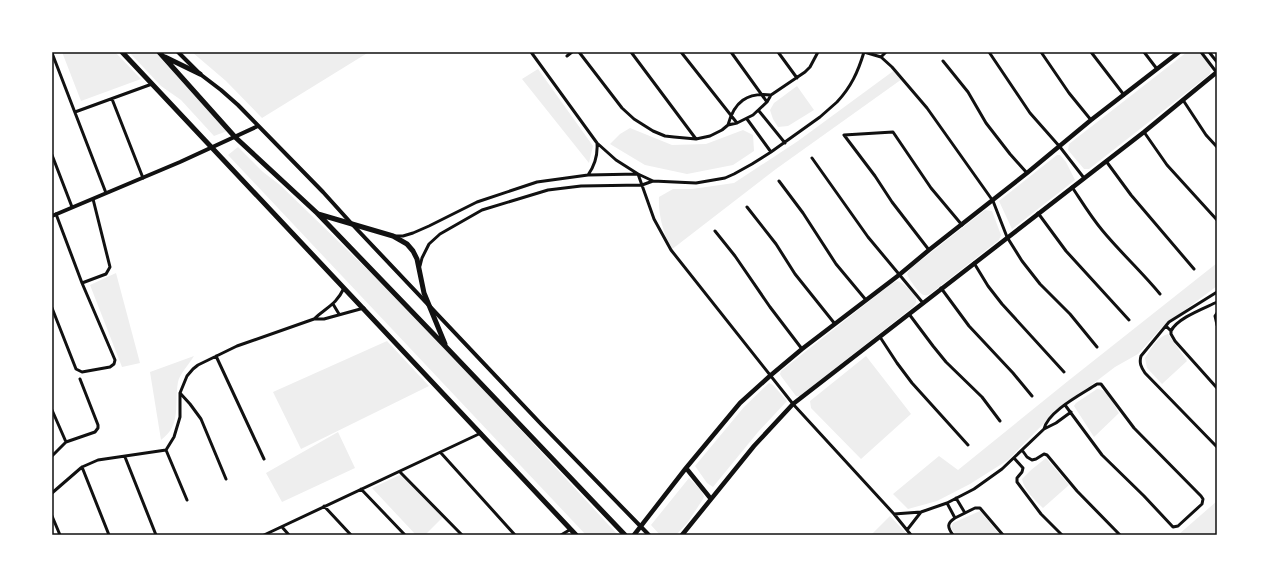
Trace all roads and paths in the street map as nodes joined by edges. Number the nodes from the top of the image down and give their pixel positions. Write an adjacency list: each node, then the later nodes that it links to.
1 (122, 52): 30 (main road)
2 (178, 52): 28 (street)
3 (531, 52): 48 (street)
4 (572, 52): 22 (street)
5 (579, 52): 47 (street)
6 (631, 52): 47 (street)
7 (681, 52): 39 (street)
8 (731, 52): 31 (street)
9 (778, 52): 29 (street)
10 (818, 52): 29 (street)
11 (864, 52): 23 (street); 49 (street)
12 (886, 52): 23 (street)
13 (989, 52): 50 (street)
14 (1041, 52): 41 (street)
15 (1091, 52): 32 (street)
16 (1144, 52): 26 (street)
17 (1179, 52): 26 (main road)
18 (1201, 52): 27 (street)
19 (1209, 52): 25 (street)
20 (52, 53): 38 (street)
21 (160, 54): 28 (main road); 46 (main road)
22 (567, 56)
23 (880, 57): 68 (street)
24 (943, 61): 57 (street)
25 (1217, 62)
26 (1157, 69): 32 (main road)
27 (1217, 72): 35 (main road)
28 (200, 74): 44 (street)
29 (797, 78): 33 (street)
30 (152, 84): 34 (street); 52 (main road)
31 (762, 94): 33 (street); 36 (street); 39 (street)
32 (1124, 94): 41 (main road)
33 (771, 95): 36 (street)
34 (112, 99): 38 (street); 60 (street)
35 (1183, 100): 45 (main road); 51 (street)
36 (767, 102): 37 (street)
37 (759, 111): 40 (street); 49 (street)
38 (75, 112): 66 (street)
39 (730, 115): 42 (street); 43 (street)
40 (747, 119): 42 (street); 53 (street)
41 (1091, 120): 50 (main road)
42 (737, 123): 43 (street)
43 (728, 125): 47 (street)
44 (258, 126): 46 (street); 77 (street)
45 (1144, 132): 56 (main road); 76 (street)
46 (236, 137): 52 (street); 73 (main road)
47 (696, 139)
48 (596, 143): 58 (street); 59 (street)
49 (785, 143): 53 (street)
50 (1060, 147): 57 (main road); 61 (street)
51 (1217, 147)
52 (212, 148): 60 (street); 88 (main road)
53 (771, 152): 62 (street)
54 (52, 156): 70 (street)
55 (812, 158): 86 (street)
56 (1106, 161): 61 (main road); 84 (street)
57 (1027, 173): 68 (main road)
58 (638, 174): 59 (street); 62 (street); 64 (street)
59 (588, 175): 69 (street)
60 (143, 178): 66 (street)
61 (1084, 178): 65 (main road)
62 (653, 180): 64 (street)
63 (779, 181): 92 (street)
64 (642, 185): 72 (street); 116 (street)
65 (1072, 187): 74 (main road); 91 (street)
66 (106, 193): 67 (street)
67 (93, 199): 70 (street); 87 (street)
68 (993, 201): 78 (main road); 81 (street)
69 (477, 202): 72 (street); 80 (street)
70 (72, 207): 75 (street)
71 (747, 207): 106 (street)
72 (482, 210): 85 (street)
73 (317, 213): 77 (main road); 112 (main road)
74 (1038, 213): 81 (main road); 105 (street)
75 (54, 215): 87 (street)
76 (1217, 220)
77 (351, 223): 80 (main road); 94 (street)
78 (962, 225): 82 (main road); 82 (street)
79 (715, 231): 113 (street)
80 (393, 236): 85 (main road)
81 (1007, 237): 83 (main road); 111 (street)
82 (929, 250): 86 (main road)
83 (974, 263): 89 (main road); 115 (street)
84 (1194, 269)
85 (419, 270): 94 (main road)
86 (899, 275): 92 (main road); 95 (street)
87 (82, 283): 97 (street)
88 (344, 288): 96 (street); 98 (main road)
89 (941, 288): 95 (main road); 120 (street)
90 (1217, 292): 99 (street)
91 (1160, 294)
92 (866, 300): 106 (main road)
93 (1217, 302): 103 (street)
94 (428, 303): 112 (main road); 155 (street)
95 (923, 303): 102 (main road)
96 (334, 304): 101 (street); 104 (street)
97 (52, 308)
98 (364, 308): 101 (street); 127 (main road)
99 (1188, 310): 103 (street); 108 (street)
100 (1217, 313): 107 (street)
101 (339, 314): 104 (street)
102 (909, 314): 110 (main road); 125 (street)
103 (1191, 314): 109 (street)
104 (314, 319): 114 (street)
105 (1129, 320)
106 (835, 324): 113 (main road)
107 (1217, 324)
108 (1166, 326): 109 (street); 130 (street)
109 (1171, 331): 118 (street)
110 (880, 337): 121 (main road); 129 (street)
111 (1097, 346)
112 (446, 347): 169 (main road)
113 (802, 349): 116 (main road)
114 (216, 356): 119 (street); 137 (street)
115 (1064, 372)
116 (771, 375): 121 (street); 139 (main road)
117 (80, 379): 128 (street)
118 (1217, 388)
119 (180, 393): 131 (street); 141 (street)
120 (1032, 396)
121 (793, 404): 145 (main road); 151 (street)
122 (1065, 405): 124 (street); 124 (street); 126 (street)
123 (52, 410): 128 (street)
124 (1071, 412): 126 (street)
125 (1000, 421)
126 (1044, 429): 132 (street)
127 (481, 433): 133 (street); 156 (main road)
128 (66, 442): 134 (street)
129 (968, 445)
130 (1217, 447)
131 (166, 450): 135 (street); 146 (street)
132 (1022, 450): 136 (street); 177 (street)
133 (440, 453): 140 (street); 166 (street)
134 (52, 456)
135 (125, 457): 138 (street); 160 (street)
136 (1014, 458): 144 (street); 176 (street)
137 (264, 459)
138 (82, 467): 143 (street); 159 (street)
139 (686, 468): 145 (main road); 155 (main road)
140 (400, 472): 142 (street); 165 (street)
141 (226, 479)
142 (361, 489): 148 (street); 164 (street)
143 (52, 493)
144 (956, 498): 147 (street); 150 (street)
145 (711, 499): 172 (main road)
146 (187, 500)
147 (947, 503): 149 (street); 153 (street)
148 (324, 506): 154 (street); 163 (street)
149 (921, 512): 151 (street); 157 (street)
150 (965, 513): 153 (street); 175 (street)
151 (894, 514): 157 (street)
152 (52, 516): 158 (street)
153 (955, 518): 174 (street)
154 (282, 527): 161 (street); 162 (street)
155 (641, 527): 170 (main road); 171 (street)
156 (571, 529): 167 (street); 168 (main road)
157 (907, 530): 173 (street)
158 (60, 535)
159 (109, 535)
160 (156, 535)
161 (264, 535)
162 (290, 535)
163 (351, 535)
164 (405, 535)
165 (462, 535)
166 (515, 535)
167 (561, 535)
168 (576, 535)
169 (625, 535)
170 (634, 535)
171 (649, 535)
172 (682, 535)
173 (911, 535)
174 (953, 535)
175 (1003, 535)
176 (1062, 535)
177 (1120, 535)

